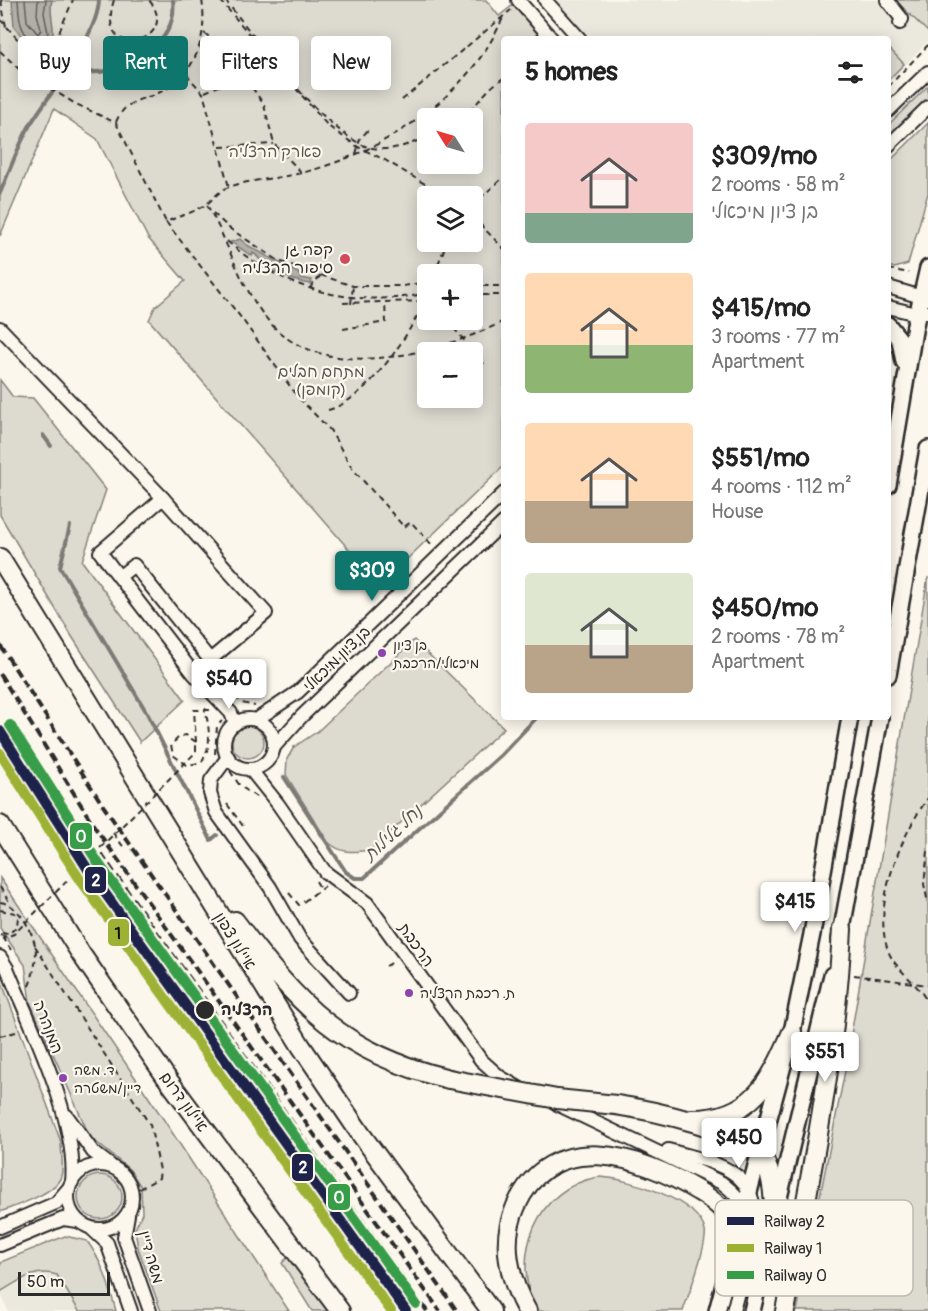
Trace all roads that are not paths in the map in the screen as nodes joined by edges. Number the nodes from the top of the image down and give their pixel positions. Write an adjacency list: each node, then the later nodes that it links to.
1 (545, 0): 6 (street)
2 (887, 0): 4 (street)
3 (519, 1): 5 (street)
4 (900, 23)
5 (549, 36)
6 (577, 36)
7 (928, 72): 9 (street)
8 (928, 107): 10 (street)
9 (891, 108)
10 (891, 143)
11 (928, 268): 13 (main road)
12 (891, 288): 13 (street)
13 (925, 298): 15 (main road)
14 (891, 308): 15 (street)
15 (923, 313): 18 (main road)
16 (0, 328): 22 (street)
17 (891, 329): 18 (main road)
18 (905, 383): 20 (main road)
19 (928, 449): 26 (main road)
20 (891, 467)
21 (501, 497): 28 (street, בן ציון מיכאלי)
22 (163, 498): 25 (street); 25 (street)
23 (501, 525): 32 (street, בן ציון מיכאלי)
24 (0, 558): 38 (highway, איילון צפון)
25 (119, 577): 27 (street)
26 (891, 658)
27 (198, 677): 28 (street); 31 (street)
28 (254, 720): 31 (street); 32 (street)
29 (849, 720): 42 (main road)
30 (879, 720): 39 (main road)
31 (235, 724): 33 (street)
32 (274, 747): 34 (street)
33 (228, 757): 35 (street); 41 (street)
34 (267, 761): 35 (street); 36 (street, הרכבת)
35 (250, 769): 36 (street, הרכבת)
36 (278, 804): 45 (street, הרכבת)
37 (0, 825): 68 (highway, איילון דרום)
38 (177, 845): 44 (highway, bridge); 69 (highway, איילון צפון)
39 (842, 929): 54 (main road); 55 (highway)
40 (0, 957): 43 (street, המנהרה)
41 (349, 993)
42 (792, 1032): 44 (highway); 46 (main road)
43 (63, 1110): 47 (street, המנהרה); 48 (street, המנהרה)
44 (675, 1117): 46 (highway)
45 (635, 1140): 49 (street, הרכבת); 50 (street, הרכבת)
46 (760, 1154): 49 (main road); 53 (highway)
47 (115, 1168): 48 (street); 57 (street)
48 (70, 1185): 58 (street); 59 (street)
49 (750, 1191): 51 (main road); 52 (street)
50 (741, 1200)
51 (748, 1200)
52 (754, 1200)
53 (772, 1200)
54 (780, 1200)
55 (806, 1200)
56 (715, 1205): 70 (highway)
57 (129, 1212): 60 (street); 67 (street, משה דיין)
58 (78, 1221): 60 (street); 61 (street)
59 (0, 1227)
60 (90, 1228): 66 (street)
61 (0, 1245)
62 (721, 1296): 71 (main road)
63 (737, 1296): 72 (street)
64 (756, 1296): 73 (main road)
65 (788, 1296): 74 (highway)
66 (131, 1311)
67 (150, 1311)
68 (340, 1311)
69 (491, 1311)
70 (527, 1311)
71 (717, 1311)
72 (733, 1311)
73 (752, 1311)
74 (785, 1311)

